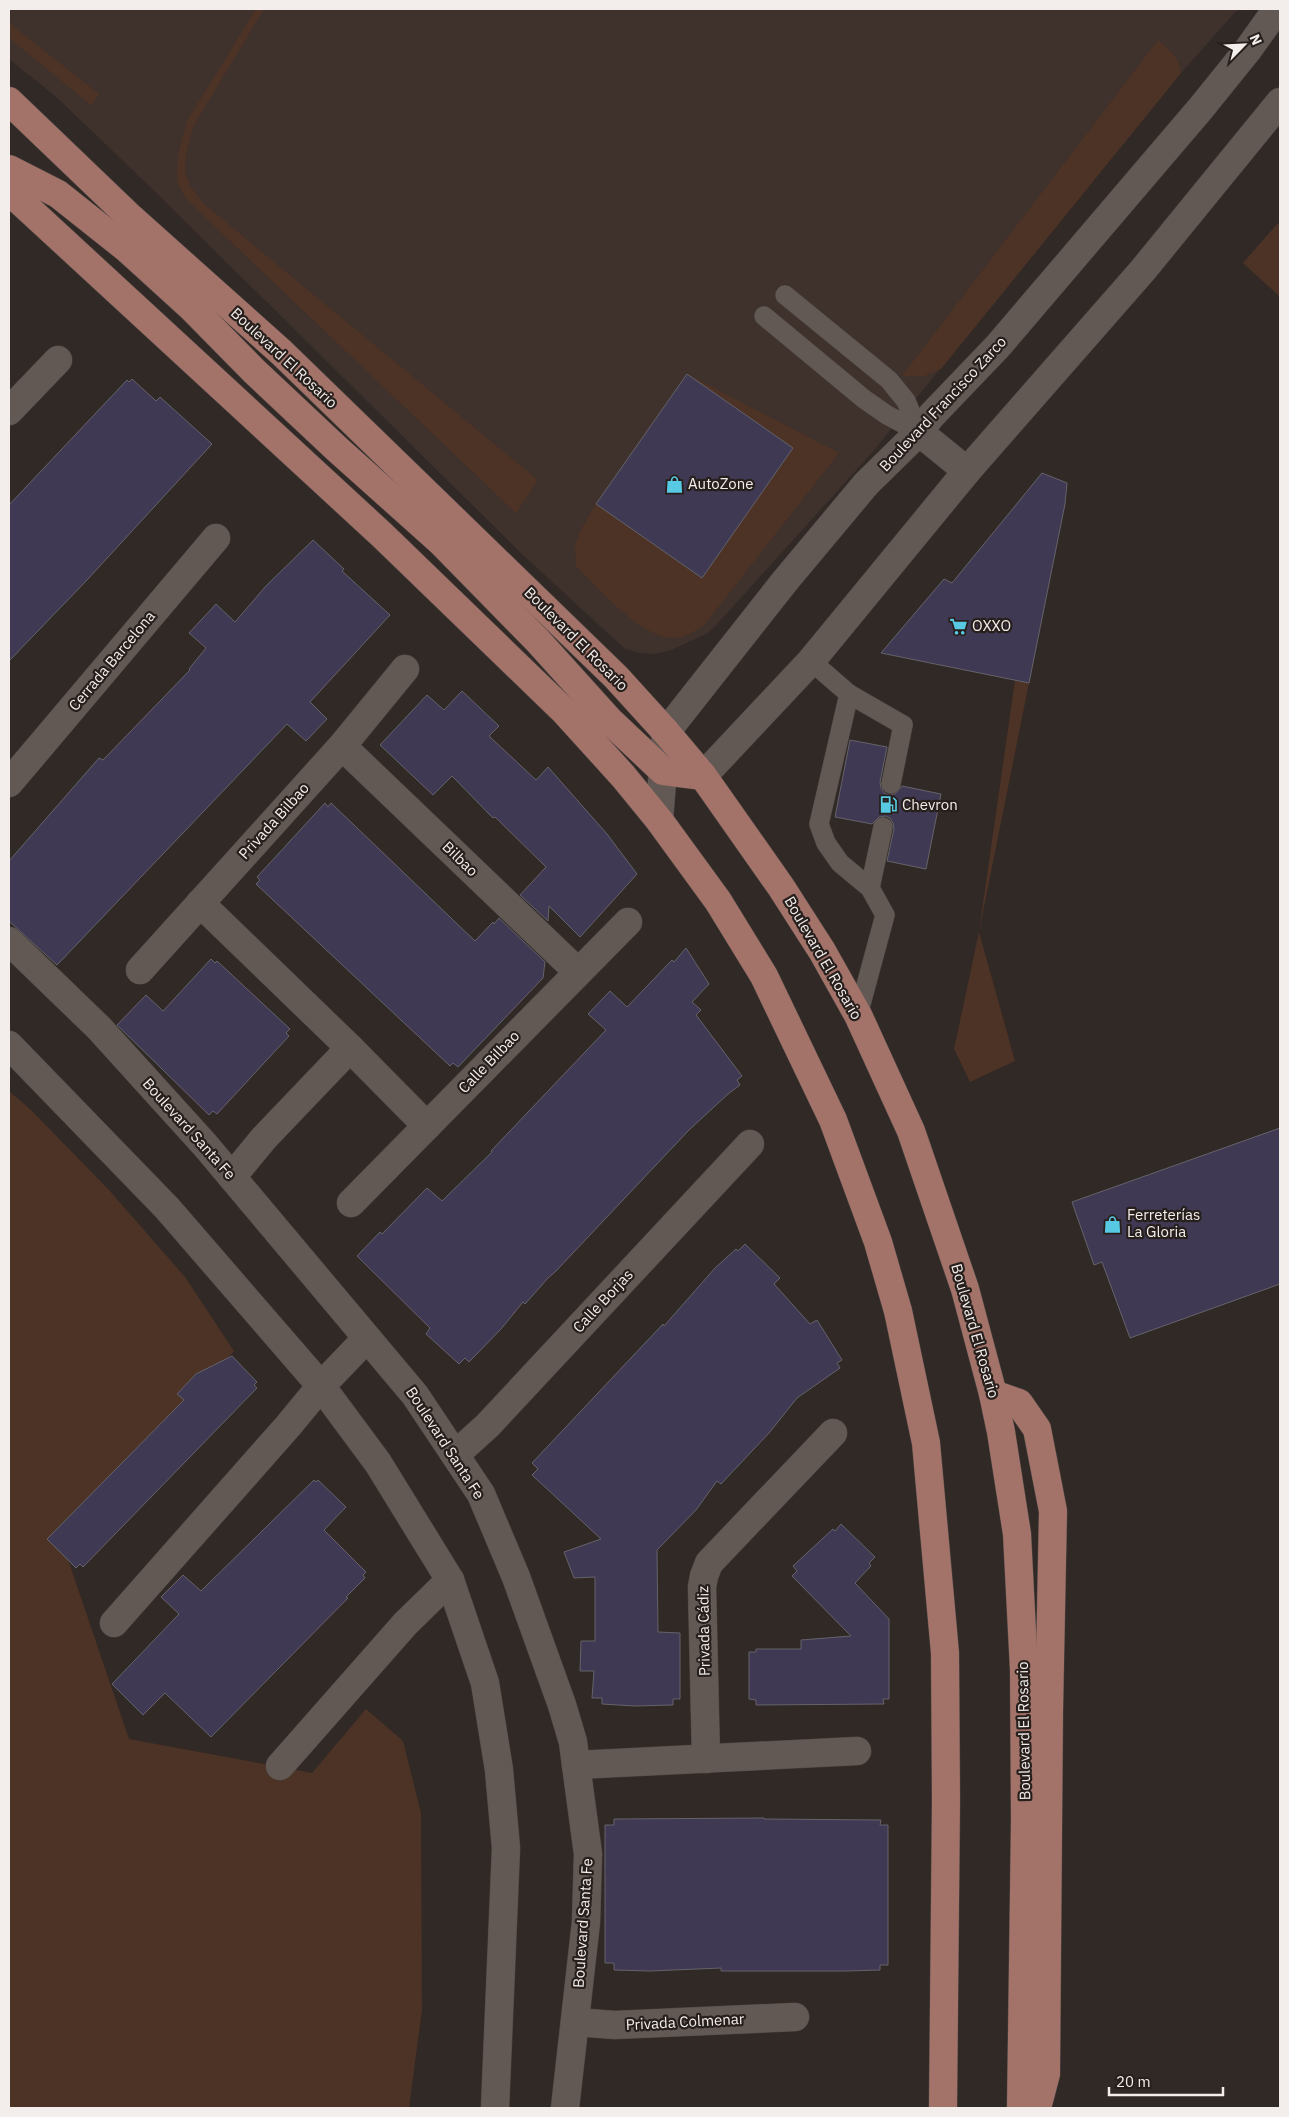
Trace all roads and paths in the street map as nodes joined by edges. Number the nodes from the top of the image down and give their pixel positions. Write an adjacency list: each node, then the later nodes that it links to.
1 (1277, 9): 10 (street, Boulevard Francisco Zarco)
2 (9, 101): 16 (main road, Boulevard El Rosario)
3 (1280, 102): 11 (street)
4 (9, 169): 18 (main road)
5 (9, 191): 22 (main road)
6 (785, 295): 10 (lane)
7 (764, 316): 10 (lane)
8 (58, 360): 9 (street)
9 (9, 411)
10 (919, 432): 11 (street); 16 (street, Boulevard Francisco Zarco)
11 (967, 471): 13 (street)
12 (216, 538): 20 (street, Cerrada Barcelona)
13 (811, 661): 15 (lane); 19 (street)
14 (405, 669): 17 (street, Privada Bilbao)
15 (849, 694): 21 (lane); 24 (lane)
16 (666, 732): 18 (street); 19 (main road, Boulevard El Rosario)
17 (342, 746): 25 (street, Privada Bilbao); 29 (street, Bilbao)
18 (663, 771): 19 (main road); 22 (street)
19 (703, 776): 30 (main road, Boulevard El Rosario)
20 (9, 783)
21 (891, 784)
22 (659, 820): 52 (main road)
23 (883, 826): 24 (lane)
24 (870, 888): 30 (lane)
25 (200, 903): 28 (street, Privada Bilbao); 32 (street)
26 (628, 922): 29 (street, Calle Bilbao)
27 (9, 941): 35 (street, Boulevard Santa Fe)
28 (140, 970)
29 (578, 972): 33 (street, Calle Bilbao)
30 (858, 1015): 39 (main road, Boulevard El Rosario)
31 (9, 1045): 38 (street)
32 (350, 1048): 33 (street); 35 (street)
33 (427, 1126): 36 (street, Calle Bilbao)
34 (750, 1144): 41 (street, Calle Borjas)
35 (232, 1177): 37 (street, Boulevard Santa Fe)
36 (350, 1203)
37 (367, 1338): 38 (street); 41 (street, Boulevard Santa Fe)
38 (321, 1386): 42 (street); 43 (street)
39 (993, 1394): 53 (main road, Boulevard El Rosario); 54 (main road)
40 (833, 1433): 45 (street, Privada Cádiz)
41 (455, 1455): 46 (street, Boulevard Santa Fe)
42 (450, 1580): 47 (street); 50 (street)
43 (114, 1623)
44 (857, 1751): 45 (street)
45 (706, 1759): 46 (street)
46 (576, 1765): 49 (street, Boulevard Santa Fe)
47 (280, 1766)
48 (795, 2017): 49 (street, Privada Colmenar)
49 (575, 2022): 51 (street, Boulevard Santa Fe)
50 (495, 2108)
51 (565, 2108)
52 (943, 2108)
53 (1020, 2108)
54 (1037, 2108)

